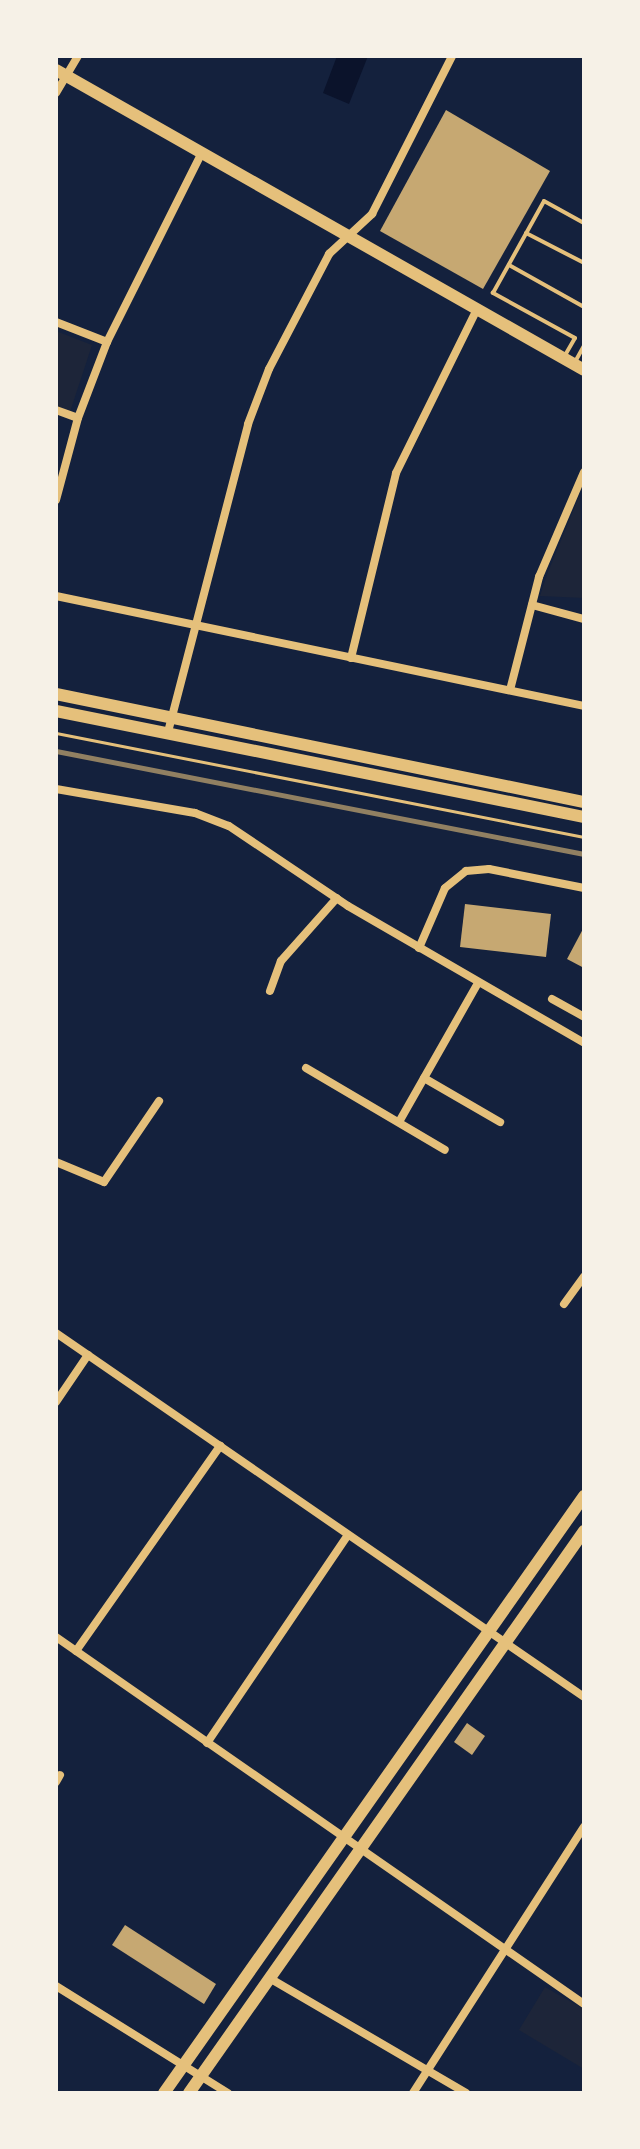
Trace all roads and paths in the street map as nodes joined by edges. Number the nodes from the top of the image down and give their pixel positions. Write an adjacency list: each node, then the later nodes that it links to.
1 (78, 56): 3 (street)
2 (452, 56): 8 (street)
3 (61, 73): 4 (street); 5 (main road)
4 (56, 93)
5 (201, 154): 8 (main road); 14 (street)
6 (584, 223): 7 (lane)
7 (526, 233): 9 (lane); 10 (lane)
8 (345, 234): 12 (main road); 24 (street)
9 (584, 263)
10 (509, 265): 11 (lane); 16 (lane)
11 (584, 307)
12 (476, 311): 16 (main road); 25 (street)
13 (56, 322): 14 (street)
14 (107, 342): 18 (street)
15 (584, 346): 16 (lane)
16 (574, 364)
17 (56, 410): 18 (street)
18 (78, 418): 20 (street)
19 (584, 474): 22 (street)
20 (56, 500)
21 (56, 596): 24 (street)
22 (532, 605): 23 (street); 26 (street)
23 (584, 619)
24 (194, 625): 25 (street); 30 (street)
25 (351, 658): 26 (street)
26 (510, 690): 28 (street)
27 (56, 694): 30 (main road)
28 (584, 706)
29 (56, 711): 31 (main road)
30 (171, 717): 31 (street); 34 (main road)
31 (168, 732): 35 (main road)
32 (56, 733): 36 (path)
33 (56, 789): 38 (street)
34 (584, 802)
35 (584, 817)
36 (584, 837)
37 (584, 888): 39 (street)
38 (337, 898): 39 (street); 41 (street)
39 (419, 948): 40 (street)
40 (478, 983): 44 (street); 46 (street)
41 (270, 991)
42 (552, 999): 43 (street)
43 (584, 1017)
44 (584, 1043)
45 (306, 1068): 48 (street)
46 (424, 1078): 48 (street); 49 (street)
47 (159, 1101): 51 (street)
48 (399, 1122): 50 (street)
49 (500, 1122)
50 (445, 1150)
51 (56, 1162)
52 (584, 1276): 53 (street)
53 (564, 1304)
54 (56, 1333): 55 (street)
55 (88, 1355): 56 (street); 57 (street)
56 (56, 1402)
57 (220, 1446): 60 (street); 64 (street)
58 (584, 1496): 61 (main road)
59 (584, 1531): 63 (main road)
60 (348, 1535): 61 (street); 66 (street)
61 (489, 1632): 63 (street); 68 (main road)
62 (56, 1637): 64 (street)
63 (505, 1643): 65 (street); 69 (main road)
64 (76, 1651): 66 (street)
65 (584, 1697)
66 (207, 1743): 68 (street)
67 (584, 1827): 70 (street)
68 (343, 1841): 69 (street); 74 (main road)
69 (360, 1853): 70 (street); 71 (main road)
70 (503, 1949): 73 (street); 75 (street)
71 (271, 1979): 75 (street); 76 (main road)
72 (56, 1986): 74 (street)
73 (584, 2004)
74 (183, 2067): 76 (street); 77 (main road)
75 (426, 2070): 80 (street); 81 (street)
76 (201, 2077): 78 (main road); 79 (street)
77 (164, 2093)
78 (189, 2093)
79 (228, 2093)
80 (413, 2093)
81 (466, 2093)

